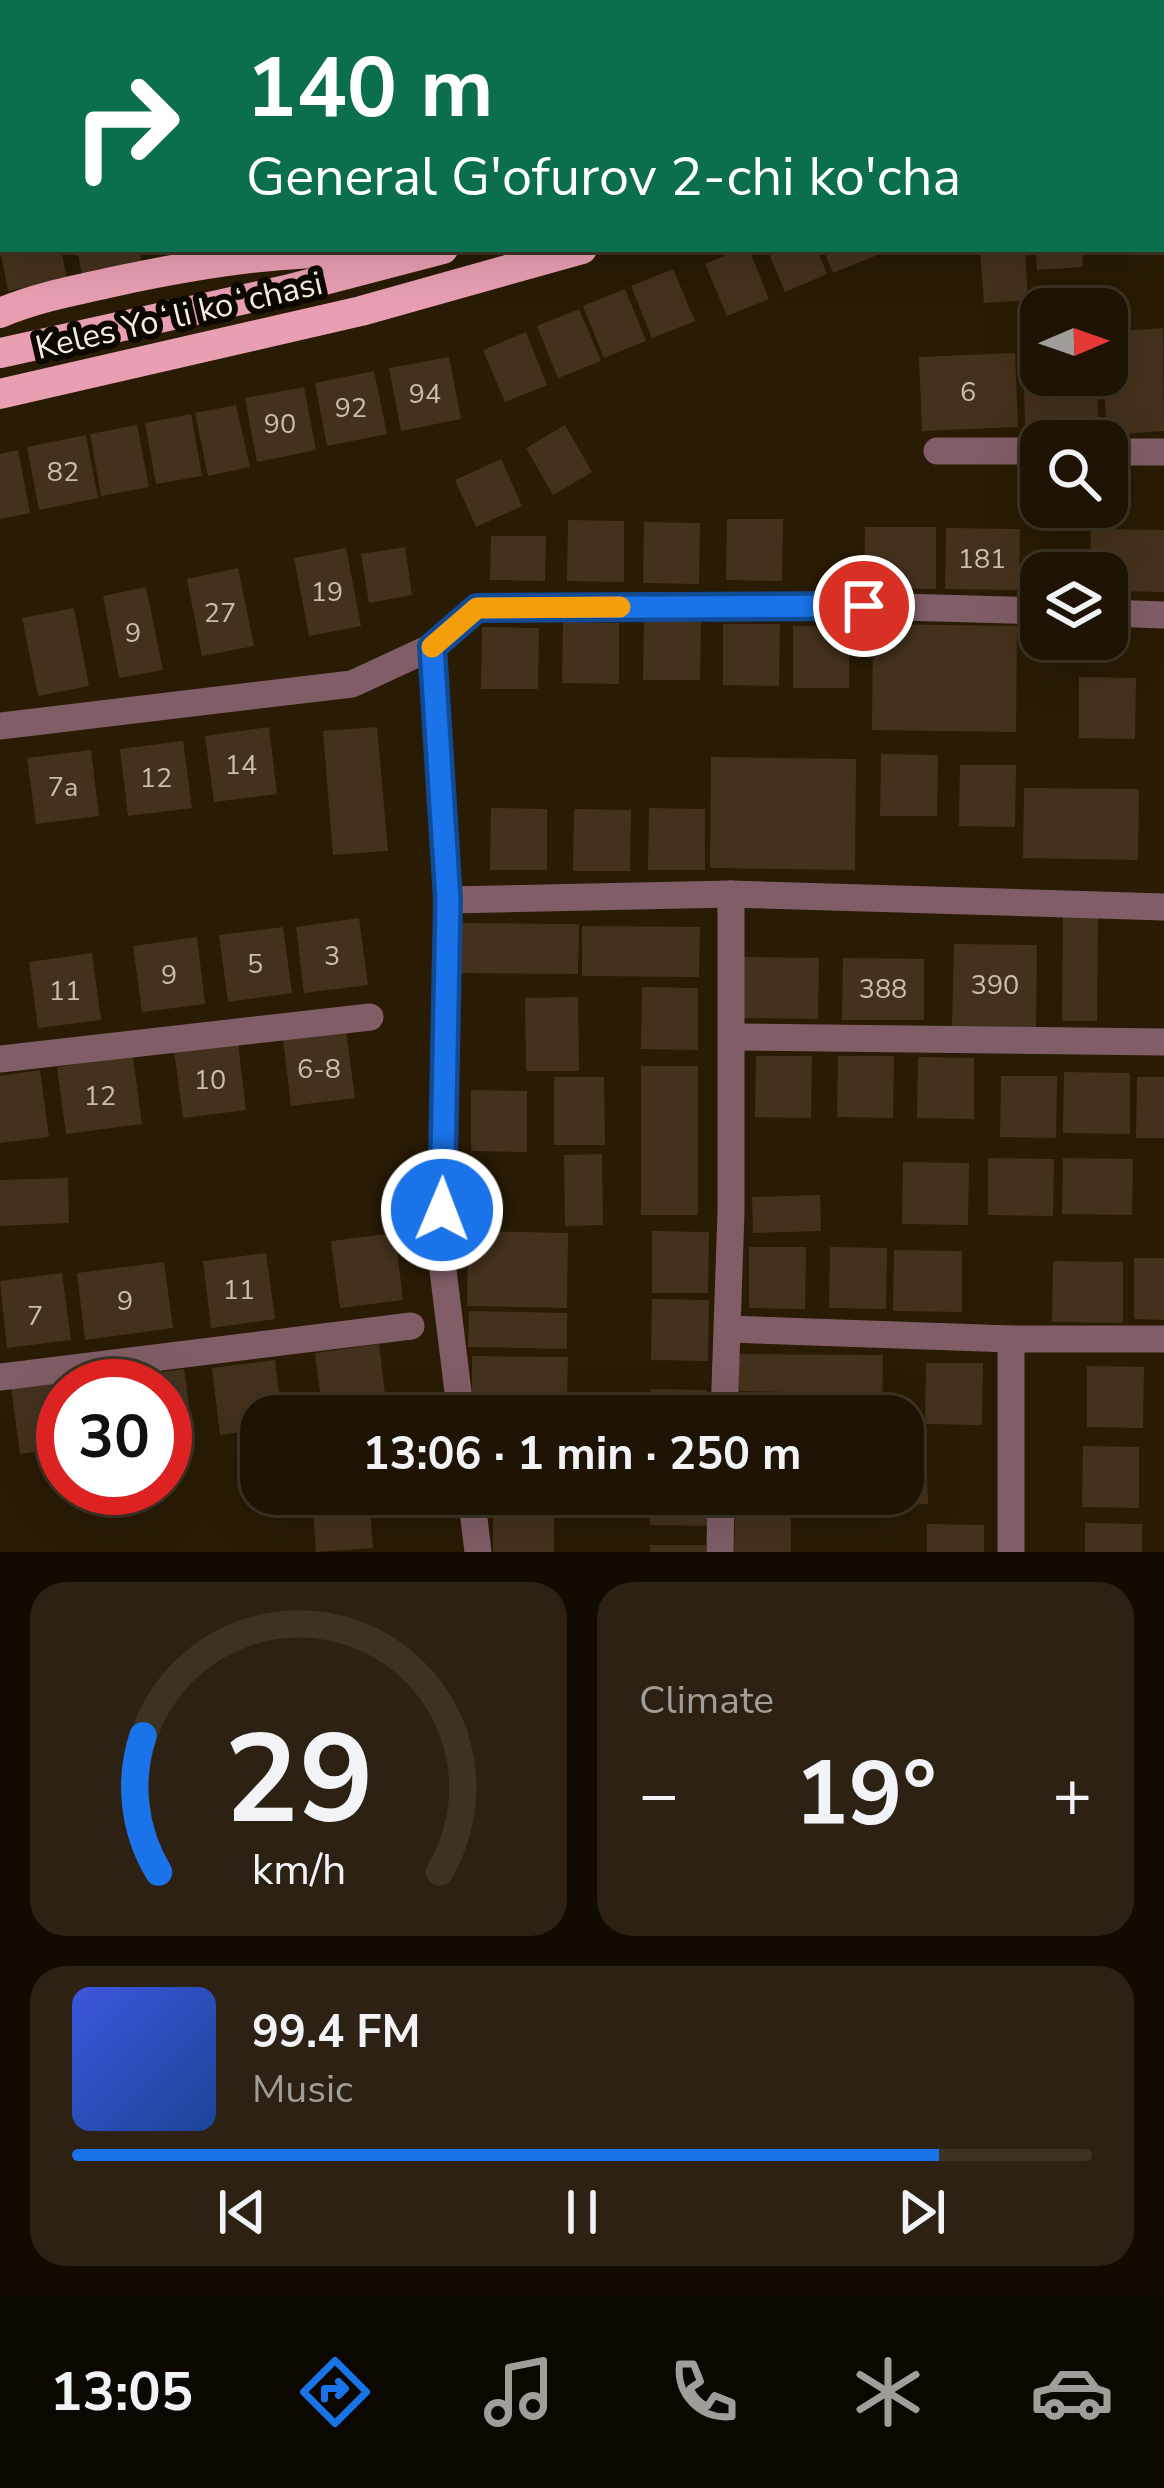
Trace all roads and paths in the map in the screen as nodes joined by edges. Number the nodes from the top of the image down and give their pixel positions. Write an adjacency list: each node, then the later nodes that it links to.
1 (286, 252): 4 (main road)
2 (426, 252): 6 (main road, Keles Yoʻli koʻchasi)
3 (571, 252): 8 (main road, Keles Yoʻli koʻchasi)
4 (67, 292): 5 (main road); 6 (main road)
5 (0, 313)
6 (43, 344): 7 (main road, Keles Yoʻli koʻchasi); 8 (main road)
7 (0, 353)
8 (96, 371): 9 (main road, Keles Yoʻli koʻchasi)
9 (0, 394)
10 (937, 451): 11 (street)
11 (1020, 451)
12 (1128, 452): 13 (street)
13 (1164, 452)
14 (1020, 610): 17 (street)
15 (1128, 614): 16 (street)
16 (1164, 615)
17 (432, 647): 18 (street); 20 (street)
18 (0, 726)
19 (731, 894): 20 (street); 21 (street); 23 (street)
20 (448, 900): 31 (street)
21 (1164, 907)
22 (370, 1017): 25 (street)
23 (732, 1037): 24 (street); 27 (street)
24 (1164, 1042)
25 (0, 1059)
26 (411, 1326): 30 (street)
27 (728, 1329): 28 (street); 32 (street)
28 (1011, 1339): 29 (street); 37 (street)
29 (1164, 1339)
30 (0, 1377)
31 (458, 1395)
32 (725, 1395)
33 (474, 1515): 35 (street)
34 (721, 1515): 36 (street)
35 (478, 1552)
36 (720, 1552)
37 (1011, 1552)

